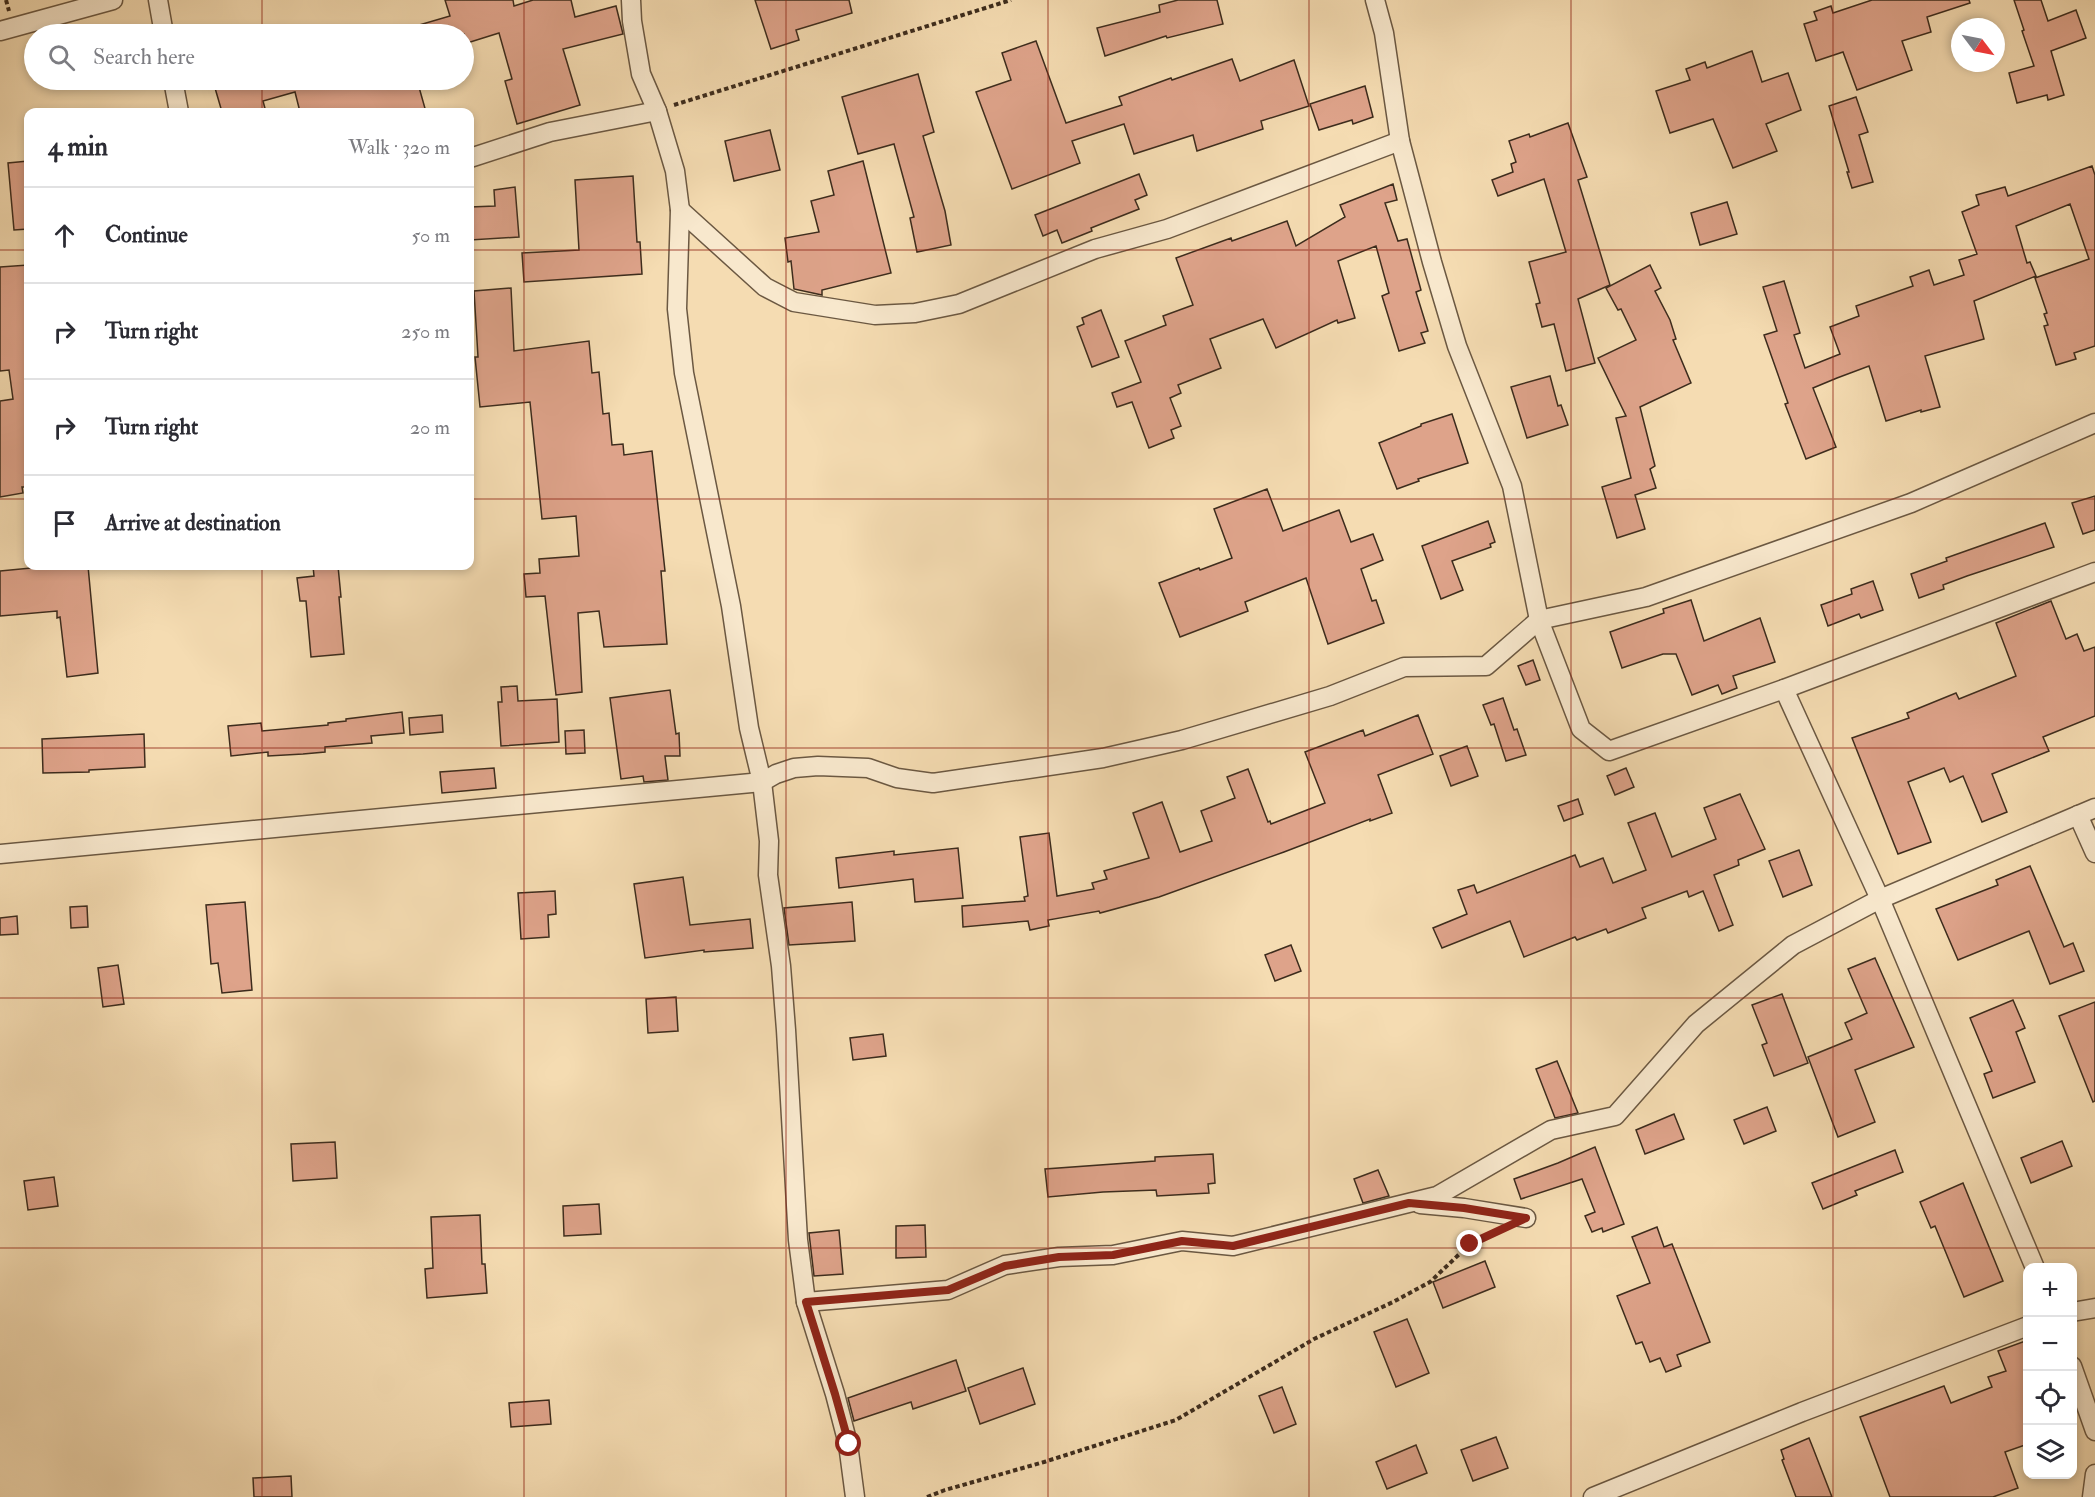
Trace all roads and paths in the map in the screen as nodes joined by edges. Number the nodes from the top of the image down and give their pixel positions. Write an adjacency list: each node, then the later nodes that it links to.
1 (112, 0): 7 (street)
2 (158, 0): 8 (street)
3 (631, 0): 12 (street)
4 (1011, 0): 12 (path)
5 (1375, 0): 13 (street)
6 (24, 24): 9 (street)
7 (25, 24)
8 (162, 24)
9 (0, 31)
10 (174, 90): 11 (street)
11 (178, 108)
12 (657, 111): 14 (street); 15 (street)
13 (1400, 141): 15 (street); 18 (street)
14 (474, 157)
15 (680, 210): 20 (street)
16 (2095, 423): 18 (street)
17 (2095, 572): 19 (street)
18 (1539, 620): 19 (street); 20 (street)
19 (1784, 689): 25 (street)
20 (762, 782): 24 (street); 30 (street)
21 (2095, 808): 22 (street)
22 (2078, 815): 23 (street); 25 (street)
23 (2095, 853)
24 (0, 854)
25 (1880, 899): 26 (street); 29 (street)
26 (1409, 1203): 27 (street); 30 (street)
27 (1526, 1218)
28 (1498, 1231): 39 (path)
29 (2033, 1263)
30 (806, 1302): 38 (street)
31 (2095, 1308): 32 (street)
32 (2077, 1311)
33 (2023, 1328): 37 (street)
34 (2075, 1371): 35 (street)
35 (2095, 1431)
36 (2095, 1474): 41 (street)
37 (1629, 1490): 40 (street)
38 (855, 1497)
39 (927, 1497)
40 (1593, 1497)
41 (2092, 1497)

